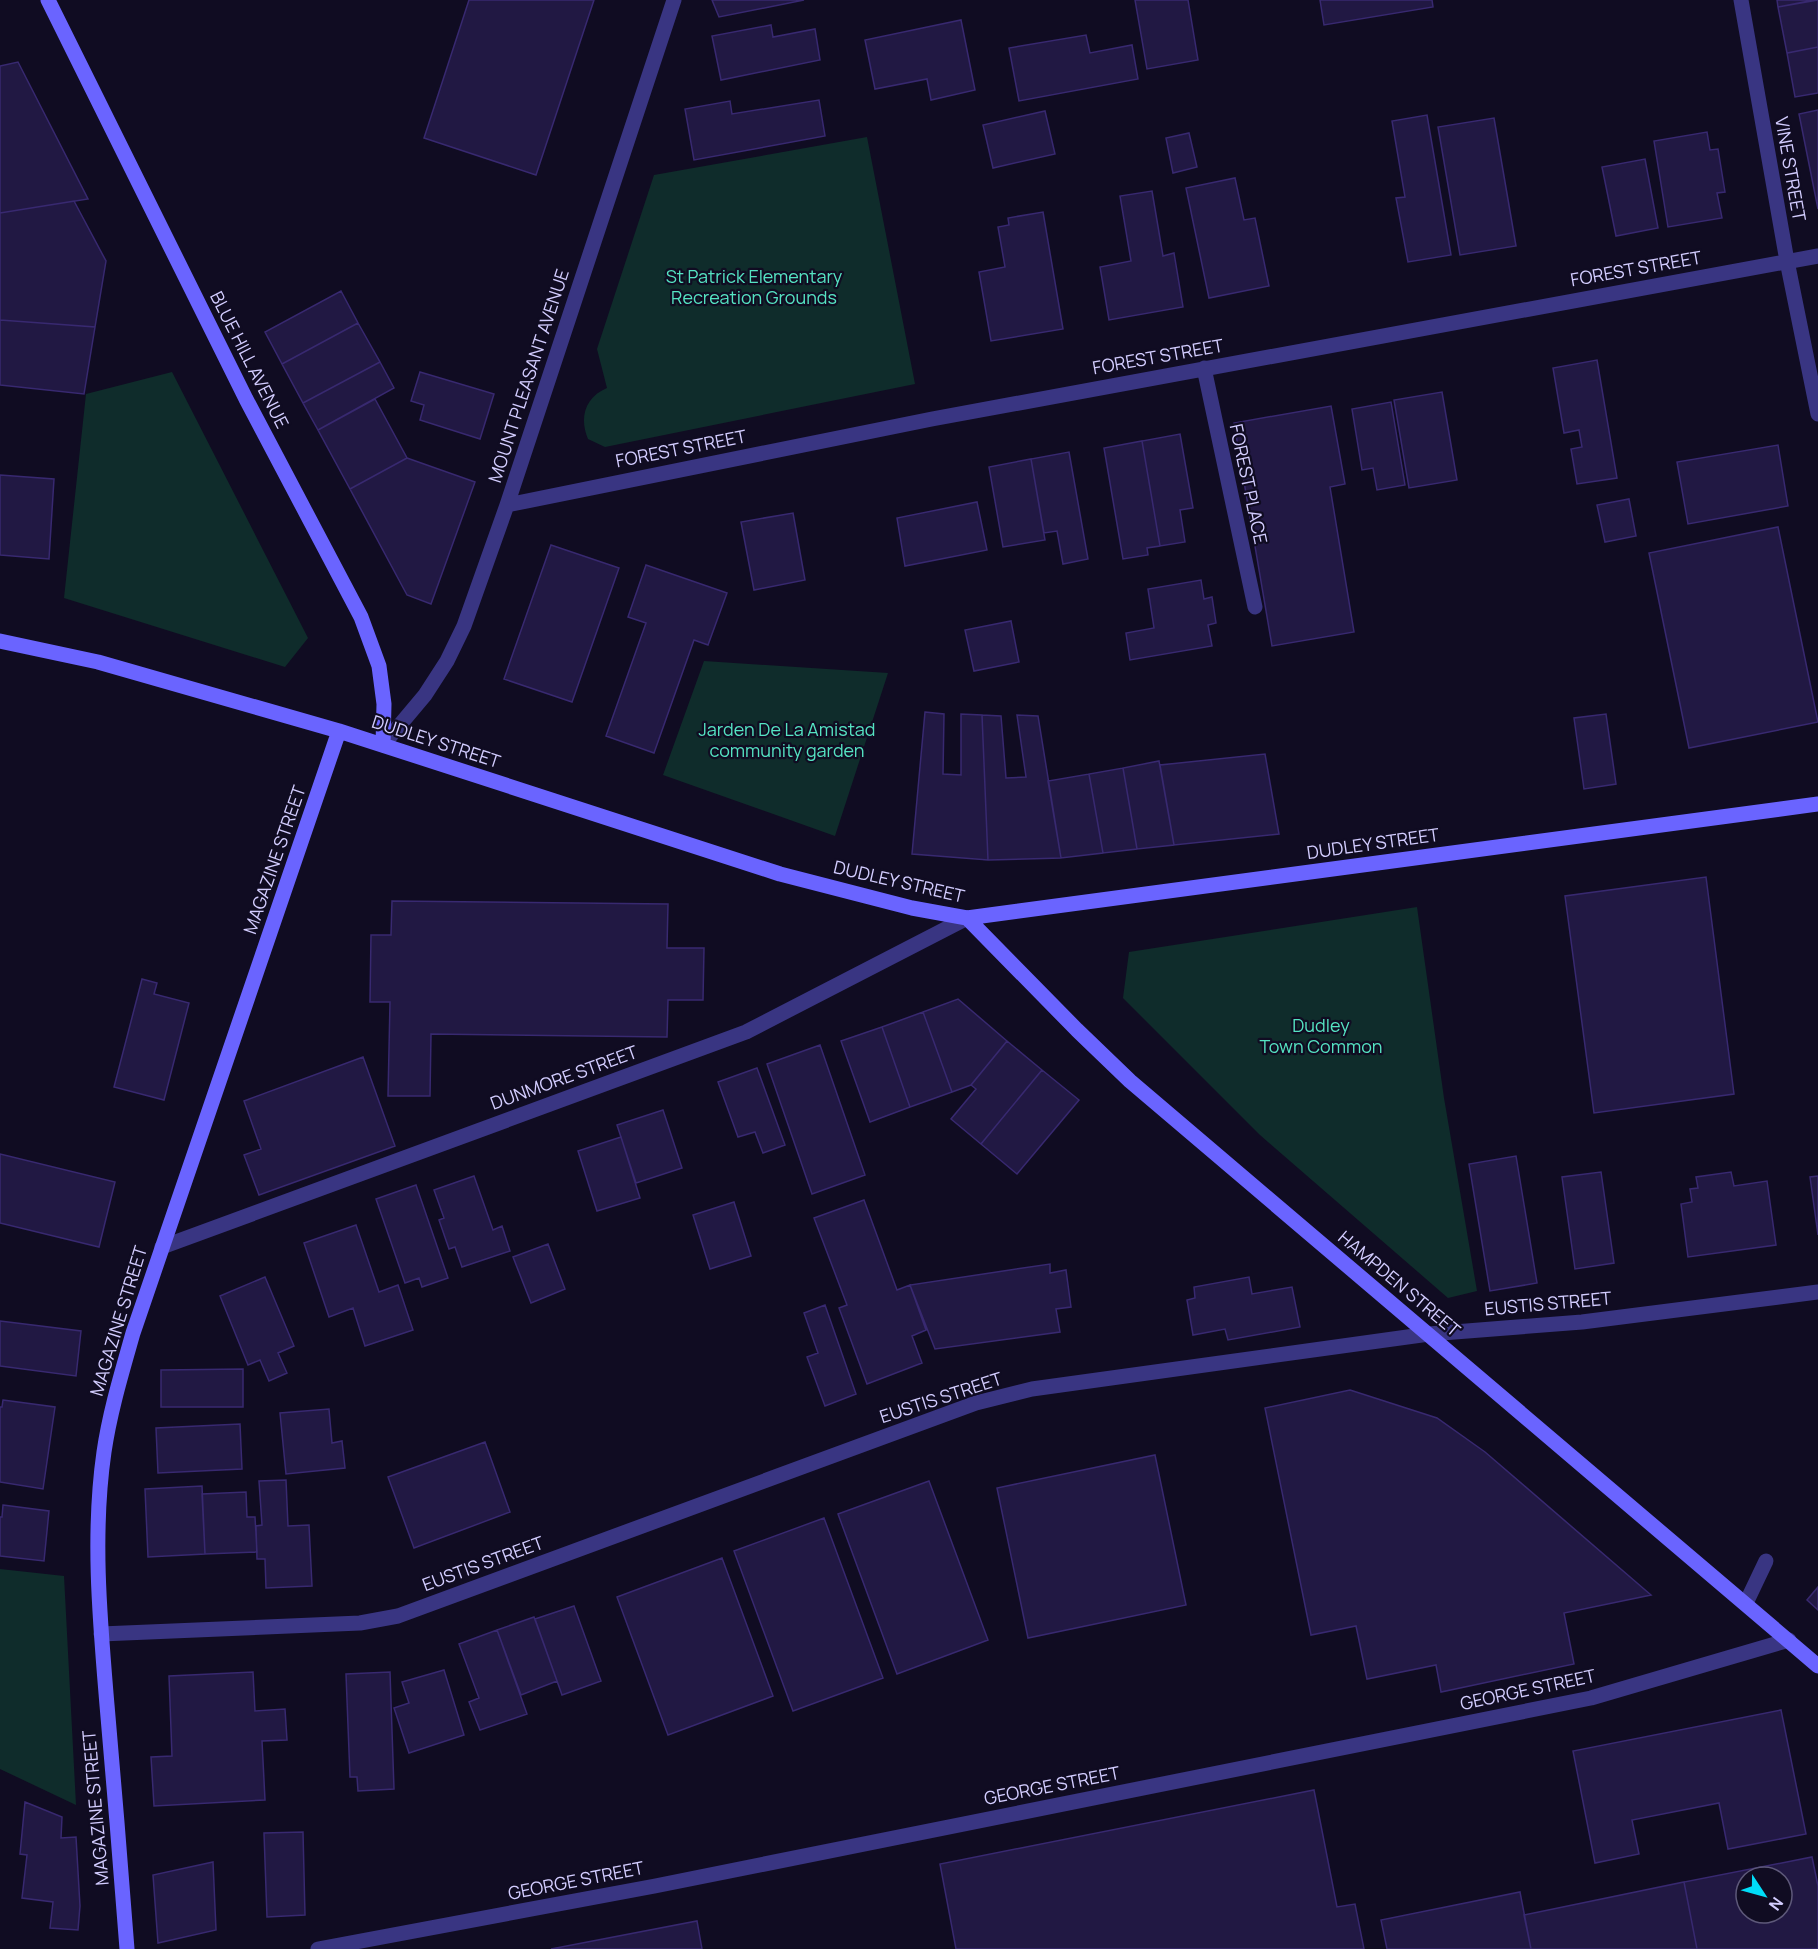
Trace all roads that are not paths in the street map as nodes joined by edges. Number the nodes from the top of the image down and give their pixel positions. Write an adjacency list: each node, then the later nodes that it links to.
1 (48, 0): 12 (main road, BLUE HILL AVENUE)
2 (674, 0): 8 (street, MOUNT PLEASANT AVENUE)
3 (1741, 0): 5 (street, VINE STREET)
4 (1818, 256): 5 (street, FOREST STREET)
5 (1787, 261): 6 (street, FOREST STREET); 7 (street, VINE STREET)
6 (1204, 369): 8 (street, FOREST STREET); 9 (street, FOREST PLACE)
7 (1818, 414)
8 (507, 505): 12 (street, MOUNT PLEASANT AVENUE)
9 (1255, 607)
10 (0, 641): 11 (main road, DUDLEY STREET)
11 (339, 731): 12 (main road, DUDLEY STREET); 15 (main road, MAGAZINE STREET)
12 (383, 745): 14 (main road, DUDLEY STREET)
13 (1818, 804): 14 (main road, DUDLEY STREET)
14 (967, 918): 15 (street, DUNMORE STREET); 17 (main road, HAMPDEN STREET)
15 (162, 1247): 20 (main road, MAGAZINE STREET)
16 (1818, 1292): 17 (street, EUSTIS STREET)
17 (1429, 1334): 19 (main road, HAMPDEN STREET); 20 (street, EUSTIS STREET)
18 (1766, 1561): 19 (street)
19 (1746, 1604): 21 (main road, HAMPDEN STREET)
20 (101, 1634): 23 (main road, MAGAZINE STREET)
21 (1789, 1640): 22 (main road, HAMPDEN STREET); 24 (street, GEORGE STREET)
22 (1818, 1666)
23 (128, 1949)
24 (318, 1949)

